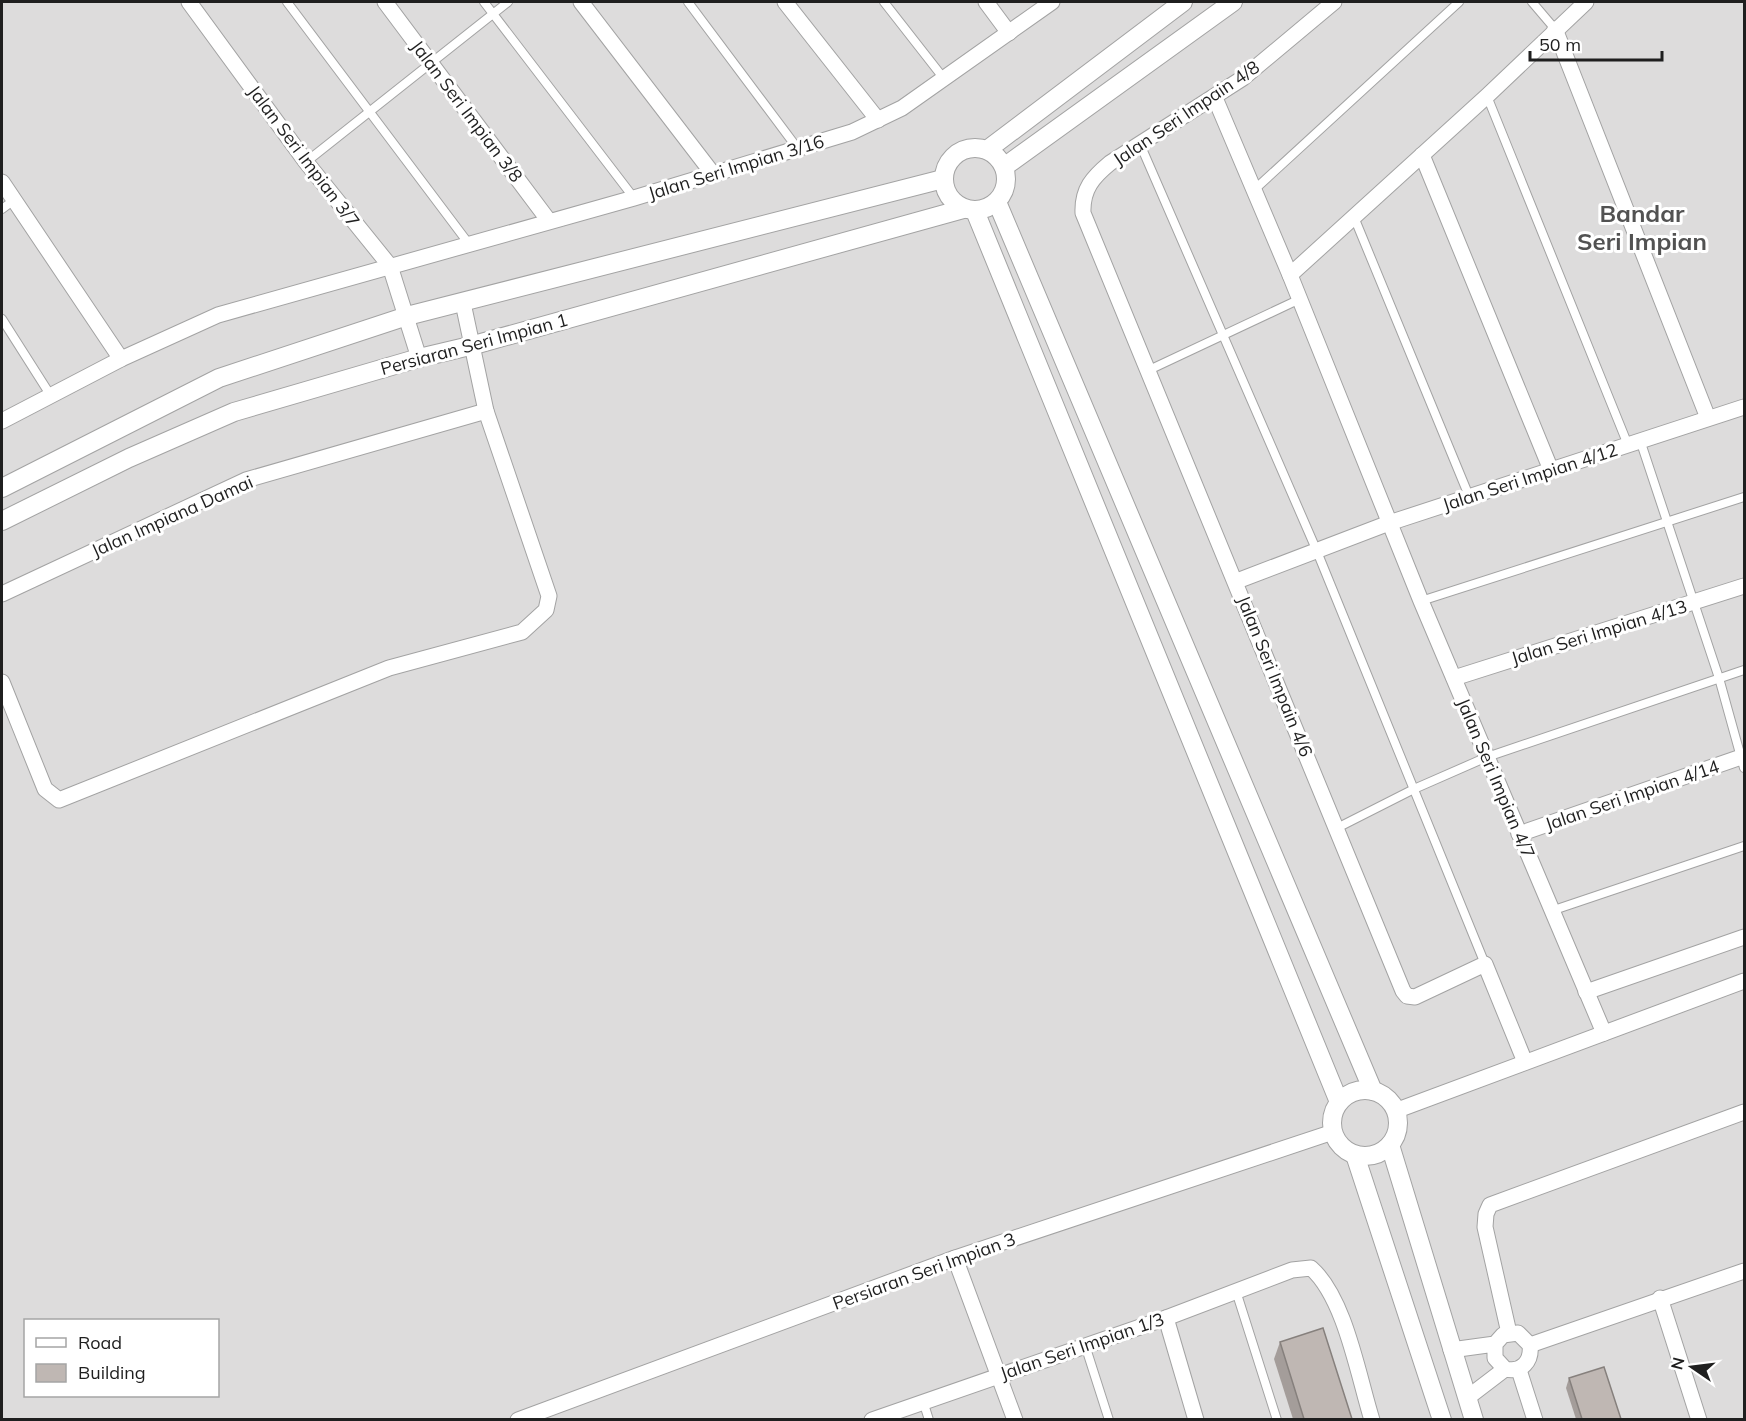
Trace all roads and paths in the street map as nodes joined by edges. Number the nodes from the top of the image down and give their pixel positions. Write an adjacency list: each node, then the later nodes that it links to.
1 (189, 2): 31 (street, Jalan Seri Impian 3/7)
2 (287, 2): 25 (lane)
3 (385, 2): 21 (street, Jalan Seri Impian 3/8)
4 (484, 2): 18 (lane)
5 (508, 2): 18 (lane)
6 (581, 2): 33 (street)
7 (688, 2): 28 (lane)
8 (785, 2): 26 (street)
9 (884, 2): 22 (lane)
10 (986, 2): 20 (street)
11 (1052, 2): 20 (street, Jalan Seri Impian 3/16)
12 (1183, 2): 29 (street)
13 (1233, 2): 32 (street)
14 (1334, 2): 24 (street, Jalan Seri Impain 4/8)
15 (1459, 2): 37 (lane)
16 (1532, 2): 19 (lane)
17 (1586, 2): 19 (street)
18 (493, 14): 21 (lane); 38 (lane)
19 (1555, 29): 23 (street); 59 (street)
20 (1010, 33): 22 (street, Jalan Seri Impian 3/16)
21 (432, 63): 25 (lane); 43 (street, Jalan Seri Impian 3/8)
22 (945, 80): 26 (street, Jalan Seri Impian 3/16)
23 (1487, 96): 30 (street); 61 (lane)
24 (1215, 98): 27 (street, Jalan Seri Impain 4/8); 37 (street, Jalan Seri Impian 4/7)
25 (371, 113): 31 (lane); 44 (lane)
26 (878, 120): 28 (street, Jalan Seri Impian 3/16)
27 (1140, 144): 34 (street, Jalan Seri Impain 4/8); 51 (lane)
28 (798, 149): 33 (street, Jalan Seri Impian 3/16)
29 (987, 150): 32 (street); 35 (street)
30 (1422, 155): 42 (street); 62 (street)
31 (306, 162): 45 (street, Jalan Seri Impian 3/7)
32 (1004, 167): 39 (street)
33 (713, 174): 38 (street, Jalan Seri Impian 3/16)
34 (1092, 178): 55 (street, Jalan Seri Impain 4/6)
35 (943, 179): 41 (street); 48 (street)
36 (2, 182): 40 (street)
37 (1254, 190): 46 (street, Jalan Seri Impian 4/7)
38 (634, 198): 43 (street, Jalan Seri Impian 3/16)
39 (997, 202): 41 (street); 92 (street)
40 (8, 205): 54 (street)
41 (969, 210): 52 (street, Persiaran Seri Impian 1); 93 (street)
42 (1354, 217): 46 (street); 64 (lane)
43 (549, 221): 44 (street, Jalan Seri Impian 3/16)
44 (469, 244): 45 (street, Jalan Seri Impian 3/16)
45 (390, 266): 49 (street, Jalan Seri Impian 3/7); 54 (street, Jalan Seri Impian 3/16)
46 (1290, 275): 47 (street, Jalan Seri Impian 4/7)
47 (1300, 299): 51 (lane); 68 (street, Jalan Seri Impian 4/7)
48 (463, 303): 49 (street); 52 (street)
49 (407, 316): 53 (street, Jalan Seri Impian 3/7); 63 (street)
50 (2, 319): 56 (lane)
51 (1224, 333): 55 (lane); 69 (lane)
52 (474, 345): 53 (street, Persiaran Seri Impian 1); 58 (street)
53 (419, 358): 66 (street, Persiaran Seri Impian 1)
54 (121, 359): 56 (street, Jalan Seri Impian 3/16)
55 (1149, 370): 70 (street, Jalan Seri Impain 4/6)
56 (51, 397): 60 (street, Jalan Seri Impian 3/16)
57 (1744, 407): 59 (street, Jalan Seri Impian 4/12)
58 (486, 411): 72 (street, Jalan Impiana Damai); 78 (street)
59 (1708, 418): 61 (street, Jalan Seri Impian 4/12)
60 (2, 421)
61 (1634, 443): 62 (street, Jalan Seri Impian 4/12); 67 (lane)
62 (1551, 470): 64 (street, Jalan Seri Impian 4/12)
63 (2, 488)
64 (1469, 496): 68 (street, Jalan Seri Impian 4/12)
65 (1744, 497): 67 (lane)
66 (2, 521)
67 (1668, 522): 73 (lane); 74 (lane)
68 (1389, 523): 69 (street, Jalan Seri Impian 4/12); 73 (street, Jalan Seri Impian 4/7)
69 (1316, 549): 70 (street, Jalan Seri Impian 4/12); 81 (lane)
70 (1237, 581): 82 (street, Jalan Seri Impain 4/6)
71 (1744, 586): 74 (street, Jalan Seri Impian 4/13)
72 (2, 594)
73 (1421, 601): 76 (street, Jalan Seri Impian 4/7)
74 (1694, 603): 76 (street, Jalan Seri Impian 4/13); 77 (lane)
75 (1744, 670): 77 (lane)
76 (1454, 678): 79 (street, Jalan Seri Impian 4/7)
77 (1719, 678): 79 (lane); 80 (lane)
78 (2, 682)
79 (1487, 757): 81 (lane); 83 (street, Jalan Seri Impian 4/7)
80 (1744, 760): 83 (street, Jalan Seri Impian 4/14)
81 (1414, 789): 82 (lane); 87 (lane)
82 (1337, 828): 87 (street, Jalan Seri Impain 4/6)
83 (1519, 834): 85 (street, Jalan Seri Impian 4/7)
84 (1744, 846): 85 (lane)
85 (1551, 911): 89 (street, Jalan Seri Impian 4/7)
86 (1744, 937): 89 (street)
87 (1485, 964): 91 (street)
88 (1744, 981): 90 (street)
89 (1586, 992): 90 (street, Jalan Seri Impian 4/7)
90 (1604, 1033): 91 (street)
91 (1525, 1062): 94 (street)
92 (1373, 1091): 93 (street); 94 (street)
93 (1339, 1102): 96 (street)
94 (1395, 1111): 97 (street)
95 (1744, 1112): 104 (street)
96 (1333, 1132): 98 (street); 99 (street, Persiaran Seri Impian 3)
97 (1390, 1144): 98 (street); 108 (street)
98 (1355, 1155): 121 (street)
99 (956, 1258): 110 (street); 113 (street, Persiaran Seri Impian 3)
100 (1744, 1271): 102 (street)
101 (1236, 1291): 103 (street, Jalan Seri Impian 1/3); 119 (lane); 120 (street, Jalan Seri Impian 1/3)
102 (1660, 1298): 107 (street); 124 (street)
103 (1166, 1318): 106 (street, Jalan Seri Impian 1/3); 118 (street)
104 (1509, 1333): 105 (street); 107 (street)
105 (1495, 1344): 108 (street); 109 (street)
106 (1085, 1345): 110 (street, Jalan Seri Impian 1/3); 117 (lane)
107 (1530, 1345): 109 (street)
108 (1451, 1350): 111 (street)
109 (1512, 1369): 111 (street); 123 (street)
110 (1000, 1374): 112 (street, Jalan Seri Impian 1/3); 116 (street)
111 (1467, 1398): 122 (street)
112 (923, 1401): 114 (street, Jalan Seri Impian 1/3); 115 (lane)
113 (518, 1419)
114 (872, 1419)
115 (930, 1419)
116 (1015, 1419)
117 (1109, 1419)
118 (1196, 1419)
119 (1277, 1419)
120 (1372, 1419)
121 (1442, 1419)
122 (1474, 1419)
123 (1536, 1419)
124 (1700, 1419)

